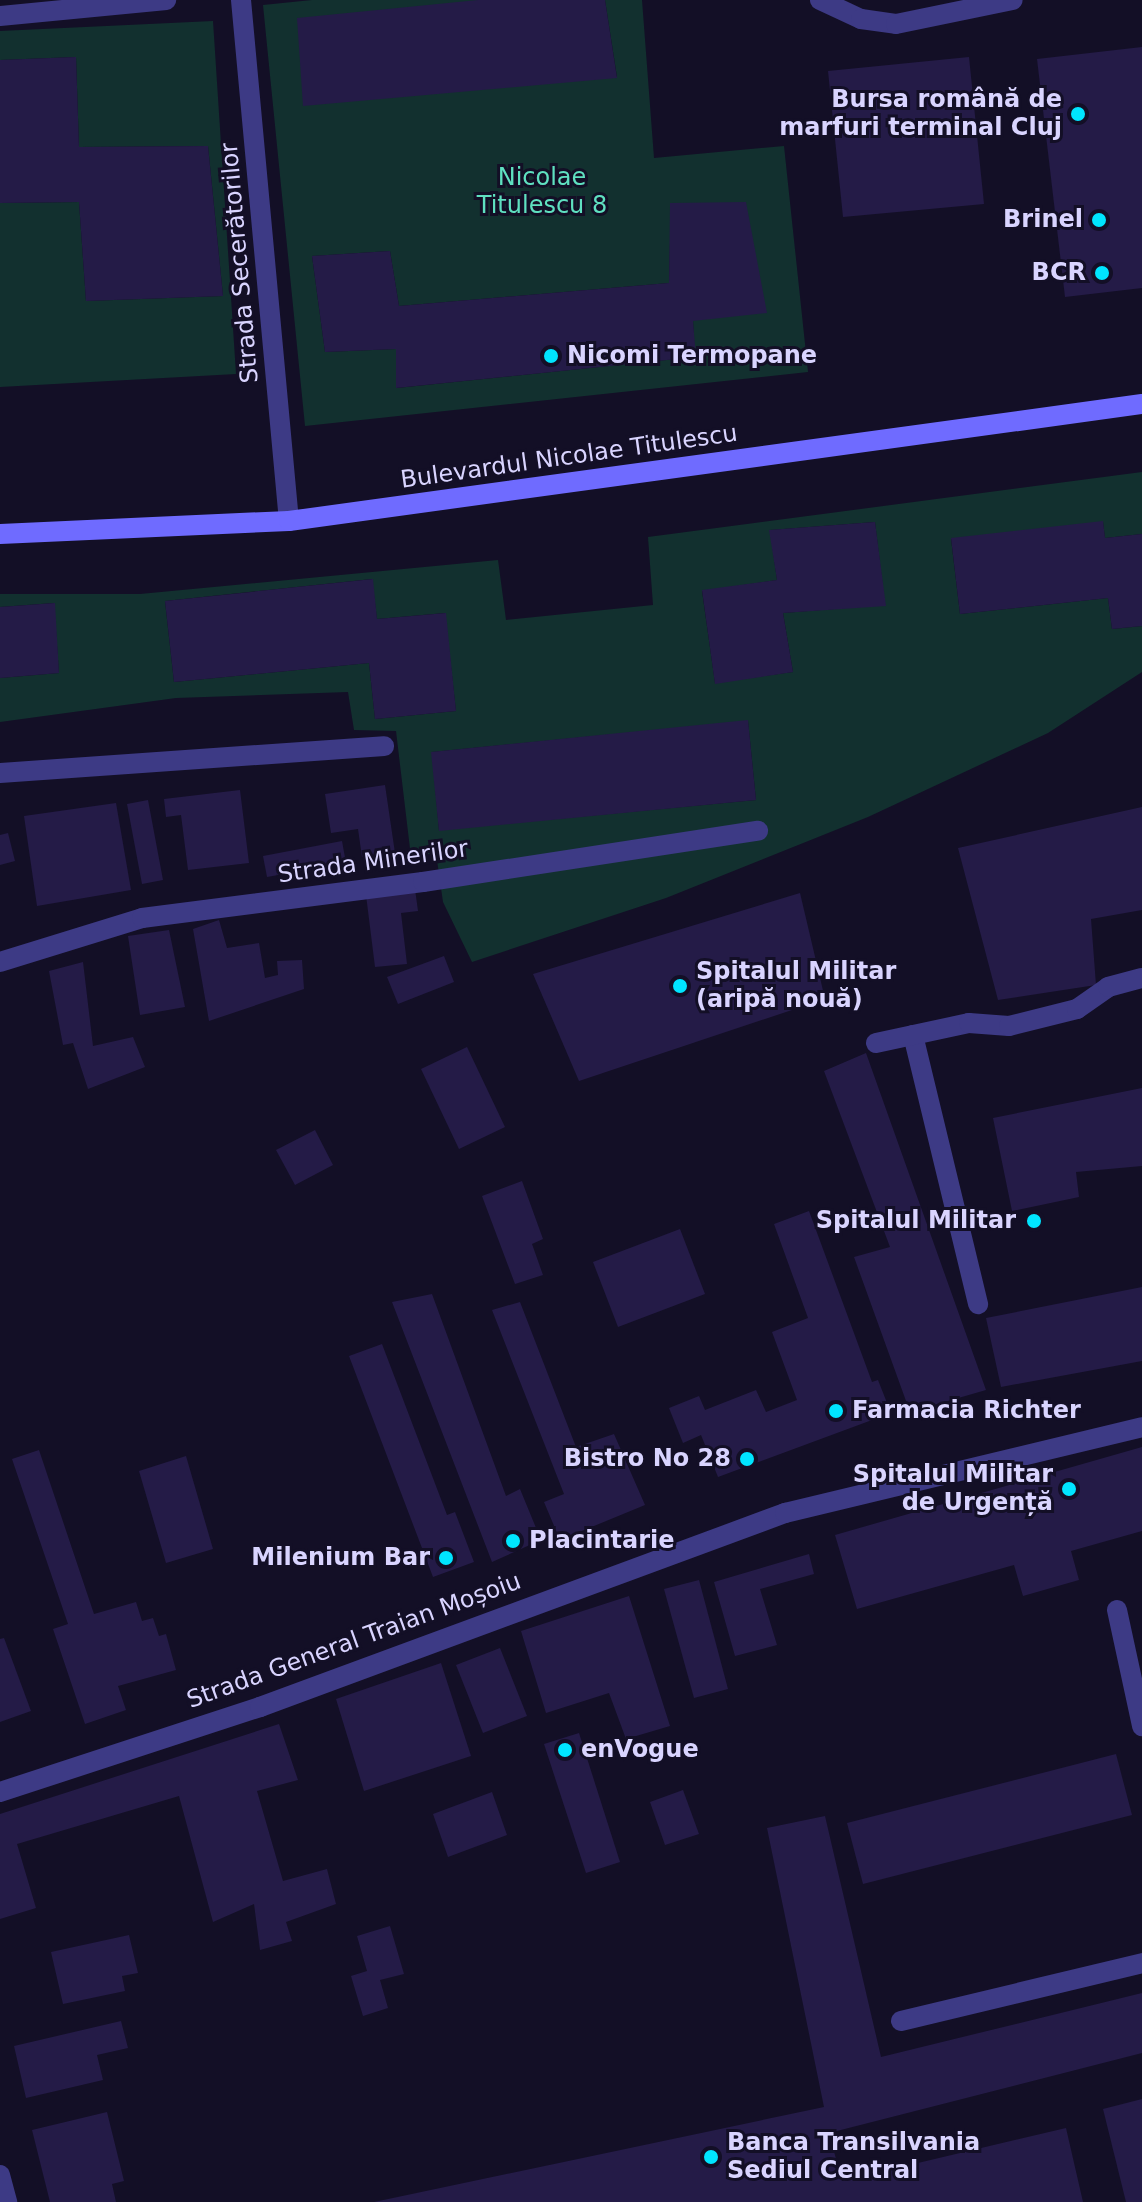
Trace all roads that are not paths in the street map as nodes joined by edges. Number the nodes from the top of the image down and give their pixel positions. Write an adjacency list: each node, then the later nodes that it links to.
1 (166, 0): 5 (street)
2 (241, 0): 8 (street, Strada Secerătorilor)
3 (820, 0): 4 (street)
4 (1013, 0)
5 (106, 3): 6 (street)
6 (0, 16)
7 (1142, 404): 8 (main road, Bulevardul Nicolae Titulescu)
8 (289, 521): 9 (main road, Bulevardul Nicolae Titulescu)
9 (0, 534)
10 (384, 746): 11 (street)
11 (0, 773)
12 (758, 831): 13 (street, Strada Minerilor)
13 (0, 962)
14 (1142, 978): 15 (street)
15 (913, 1035): 16 (street); 17 (street)
16 (876, 1043)
17 (978, 1304)
18 (1142, 1427): 21 (street, Strada General Traian Moșoiu)
19 (1117, 1610): 20 (street)
20 (1142, 1726)
21 (0, 1792)
22 (1142, 1963): 23 (street)
23 (901, 2021)
24 (0, 2175): 25 (street)
25 (7, 2202)

